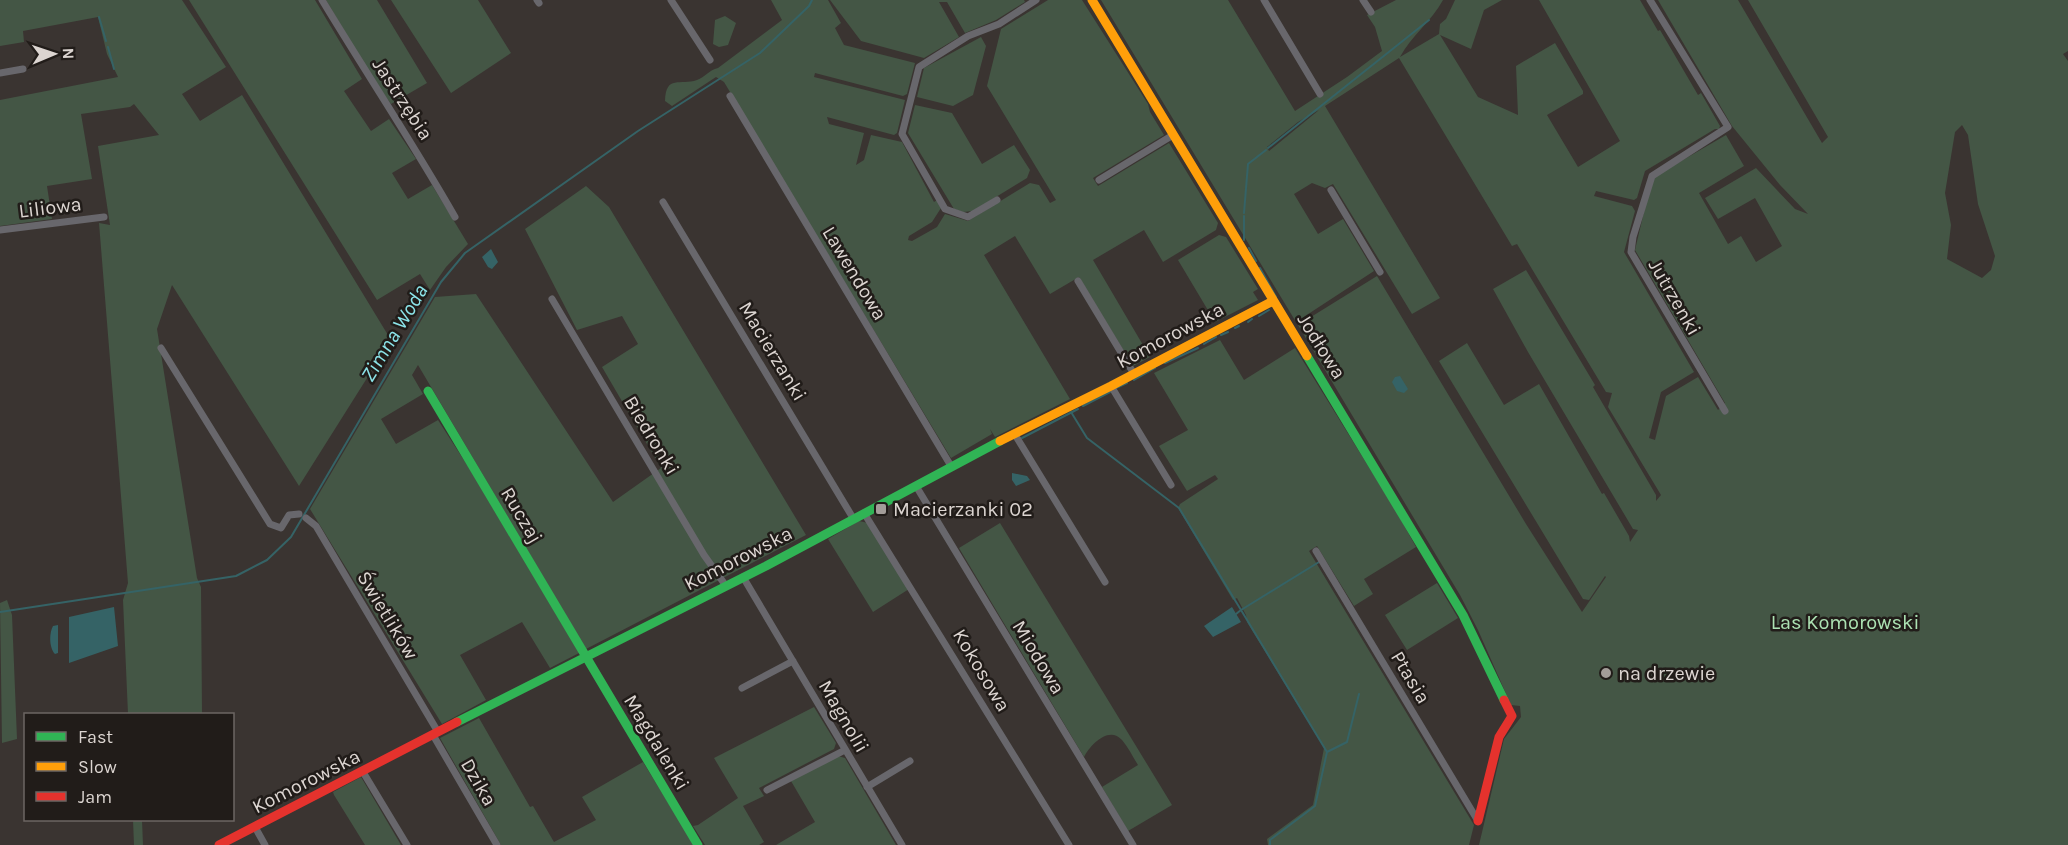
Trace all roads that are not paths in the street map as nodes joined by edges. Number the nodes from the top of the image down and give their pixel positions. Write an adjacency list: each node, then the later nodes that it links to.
1 (322, 0): 20 (street, Jastrzębia)
2 (672, 0): 9 (street)
3 (1036, 0): 17 (street)
4 (1092, 0): 14 (street, Jodłowa)
5 (1264, 0): 12 (street)
6 (1364, 0): 8 (street)
7 (1650, 0): 30 (street, Jutrzenki)
8 (1371, 12)
9 (710, 60)
10 (23, 69): 11 (street)
11 (0, 73)
12 (1320, 94)
13 (729, 96): 32 (street, Lawendowa)
14 (1173, 135): 15 (street); 25 (street, Jodłowa)
15 (1099, 180)
16 (1331, 190): 22 (street)
17 (997, 200)
18 (663, 202): 36 (street, Macierzanki)
19 (104, 217): 21 (street, Liliowa)
20 (455, 217)
21 (0, 230)
22 (1380, 272)
23 (1078, 281): 27 (street)
24 (552, 299): 40 (street, Biedronki)
25 (1272, 301): 27 (street, Komorowska); 50 (street, Jodłowa)
26 (161, 348): 44 (street, Świetlików)
27 (1134, 374): 28 (street, Komorowska)
28 (1111, 386): 31 (street, Komorowska); 33 (street)
29 (428, 391): 41 (street, Ruczaj)
30 (1725, 411)
31 (1014, 433): 32 (street, Komorowska); 39 (street)
32 (951, 466): 34 (street, Komorowska)
33 (1171, 485)
34 (916, 486): 35 (street, Komorowska); 59 (street, Miodowa)
35 (864, 513): 36 (street, Komorowska); 58 (street, Kokosowa)
36 (853, 518): 38 (street, Komorowska)
37 (1316, 551): 50 (street, Ptasia)
38 (743, 577): 40 (street, Komorowska); 42 (street, Magnolii)
39 (1105, 582)
40 (726, 586): 41 (street, Komorowska)
41 (585, 657): 44 (street, Komorowska); 56 (street, Magdalenki)
42 (793, 661): 43 (street); 45 (street, Magnolii)
43 (742, 688)
44 (436, 734): 47 (street, Komorowska); 55 (street, Dzika)
45 (845, 750): 48 (street, Magnolii); 49 (street)
46 (910, 761): 48 (street)
47 (363, 772): 51 (street, Komorowska); 54 (street)
48 (867, 787): 57 (street, Magnolii)
49 (766, 790)
50 (1478, 821)
51 (255, 827): 52 (street, Komorowska); 53 (street)
52 (219, 845)
53 (266, 845)
54 (407, 845)
55 (497, 845)
56 (698, 845)
57 (902, 845)
58 (1069, 845)
59 (1133, 845)

